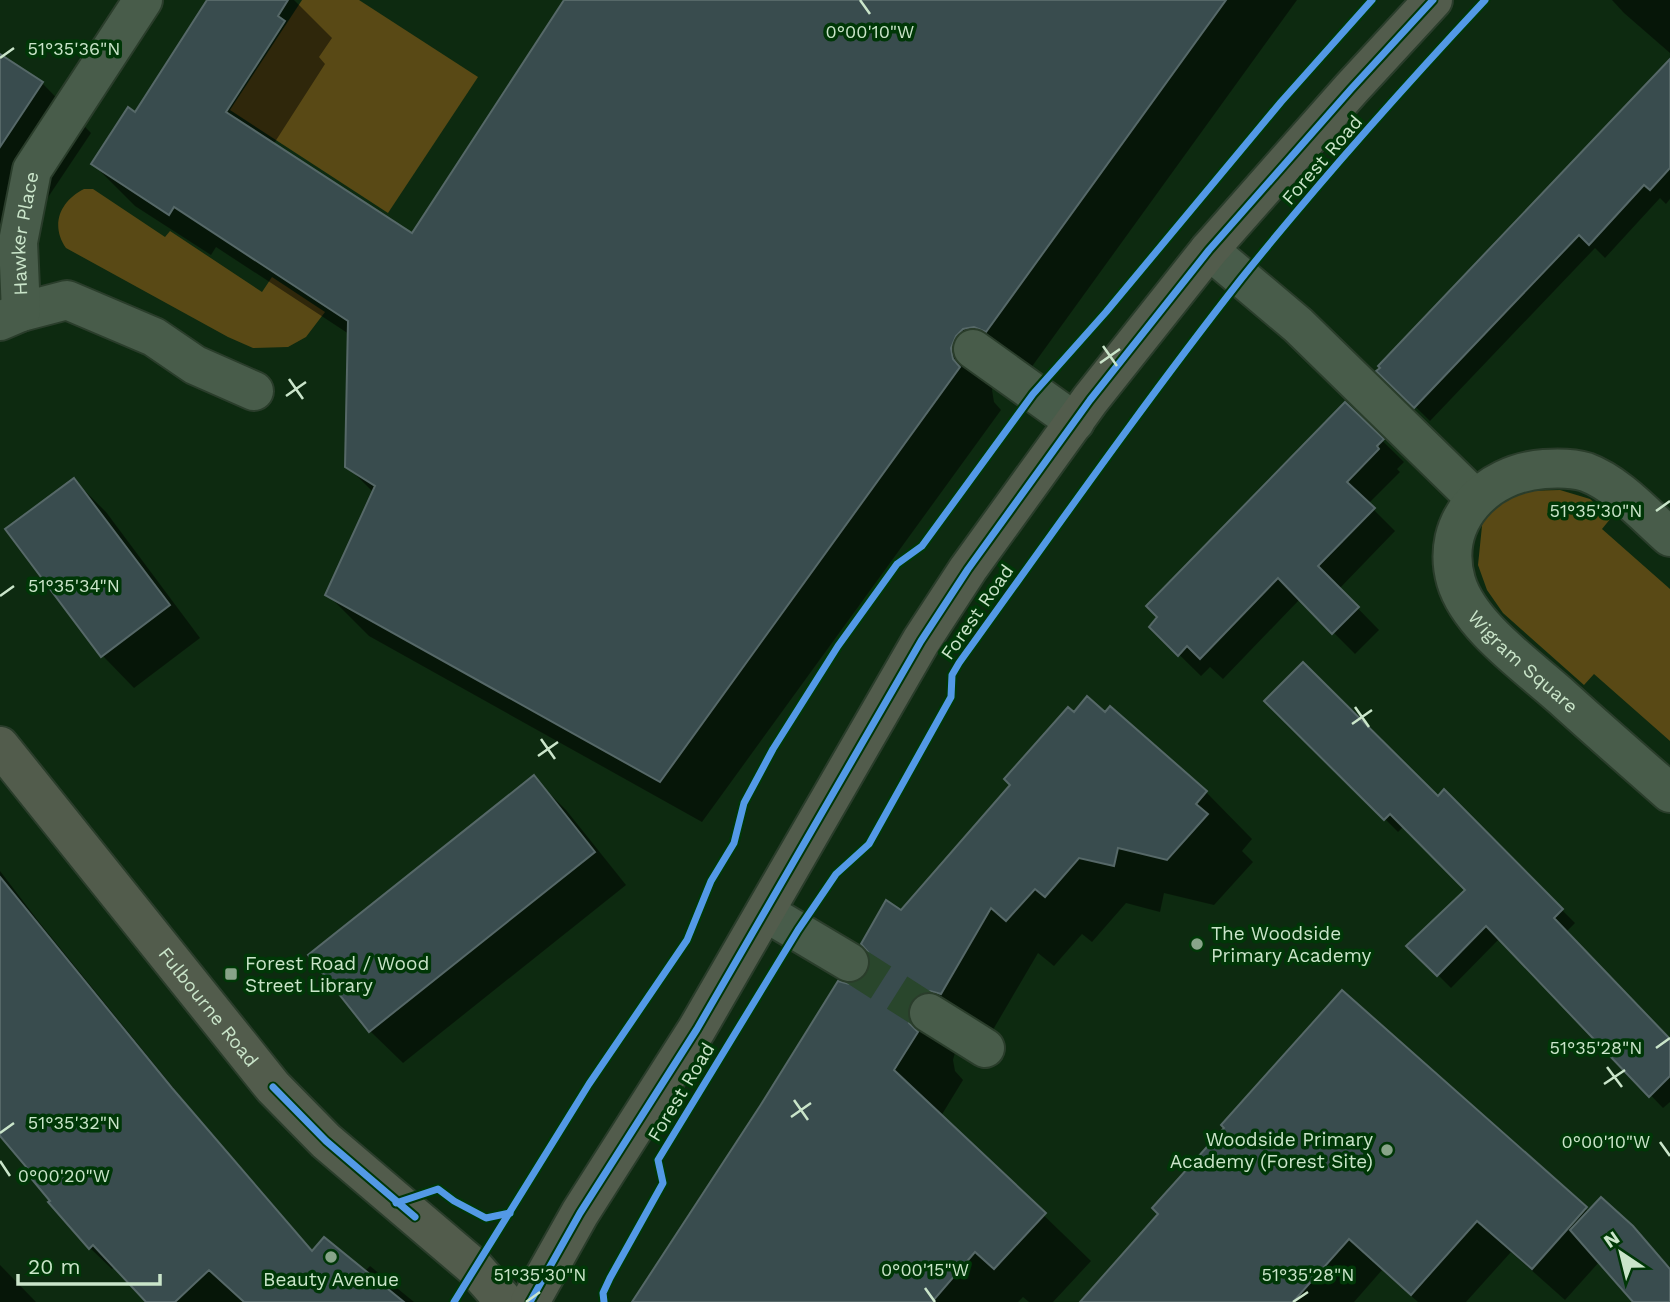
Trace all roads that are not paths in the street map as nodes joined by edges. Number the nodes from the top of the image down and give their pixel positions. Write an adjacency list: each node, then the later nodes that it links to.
1 (143, 0): 4 (street, Hawker Place)
2 (1433, 0): 3 (main road, Forest Road)
3 (1209, 250): 7 (main road, Forest Road); 8 (street)
4 (11, 316): 6 (street)
5 (973, 349): 7 (street)
6 (254, 391)
7 (1074, 422): 12 (main road, Forest Road)
8 (1475, 498): 9 (street, Wigram Square); 11 (street, Wigram Square)
9 (1670, 537)
10 (0, 746): 16 (main road, Fulbourne Road)
11 (1670, 793)
12 (765, 912): 13 (street); 17 (main road, Forest Road)
13 (849, 962)
14 (929, 1013): 15 (street)
15 (985, 1048)
16 (505, 1302)
17 (530, 1302)

